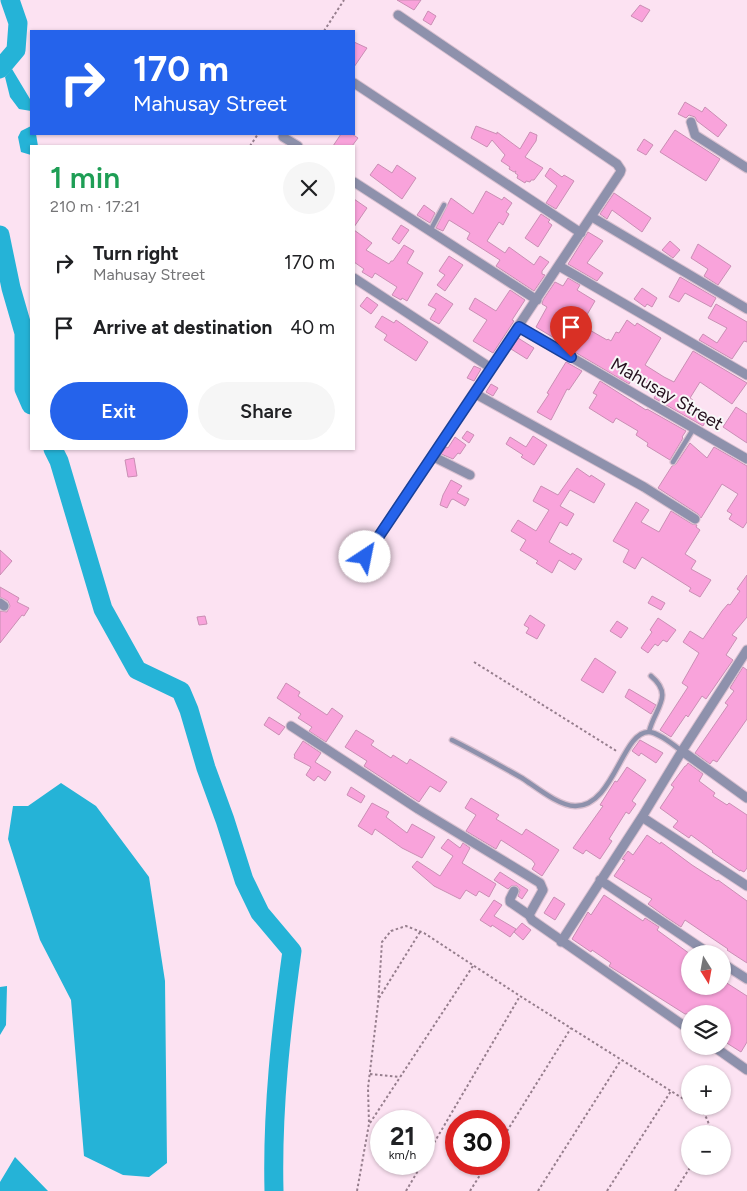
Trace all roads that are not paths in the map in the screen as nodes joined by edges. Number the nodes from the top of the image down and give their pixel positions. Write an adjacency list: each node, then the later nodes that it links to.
1 (398, 15): 9 (street)
2 (355, 85): 11 (street)
3 (691, 122): 6 (street)
4 (283, 137): 5 (street)
5 (296, 145)
6 (747, 168)
7 (355, 184): 10 (street)
8 (444, 205): 10 (lane)
9 (592, 217): 11 (street); 15 (street)
10 (430, 232): 14 (street)
11 (581, 233): 12 (street)
12 (559, 266): 14 (street); 18 (street)
13 (355, 279): 17 (street)
14 (537, 300): 16 (street)
15 (747, 309)
16 (519, 327): 17 (street); 20 (street, Mahusay Street)
17 (491, 368): 19 (street)
18 (747, 375)
19 (474, 393): 21 (street); 25 (street)
20 (694, 428): 22 (street, Mahusay Street); 23 (lane)
21 (432, 456): 24 (street); 26 (street)
22 (747, 459)
23 (673, 462)
24 (470, 474)
25 (695, 518)
26 (365, 557)
27 (747, 650): 32 (street)
28 (651, 676): 30 (lane)
29 (291, 726): 38 (street)
30 (649, 732): 31 (lane); 32 (lane)
31 (452, 740)
32 (682, 751): 33 (street); 34 (street)
33 (747, 798)
34 (642, 817): 35 (street); 36 (street)
35 (600, 880): 39 (street); 40 (street)
36 (747, 886)
37 (514, 891): 38 (street)
38 (529, 915): 39 (street)
39 (561, 942): 43 (street)
40 (697, 945)
41 (731, 968): 42 (street)
42 (747, 979)
43 (681, 1024)
44 (728, 1055): 45 (street)
45 (745, 1065)

